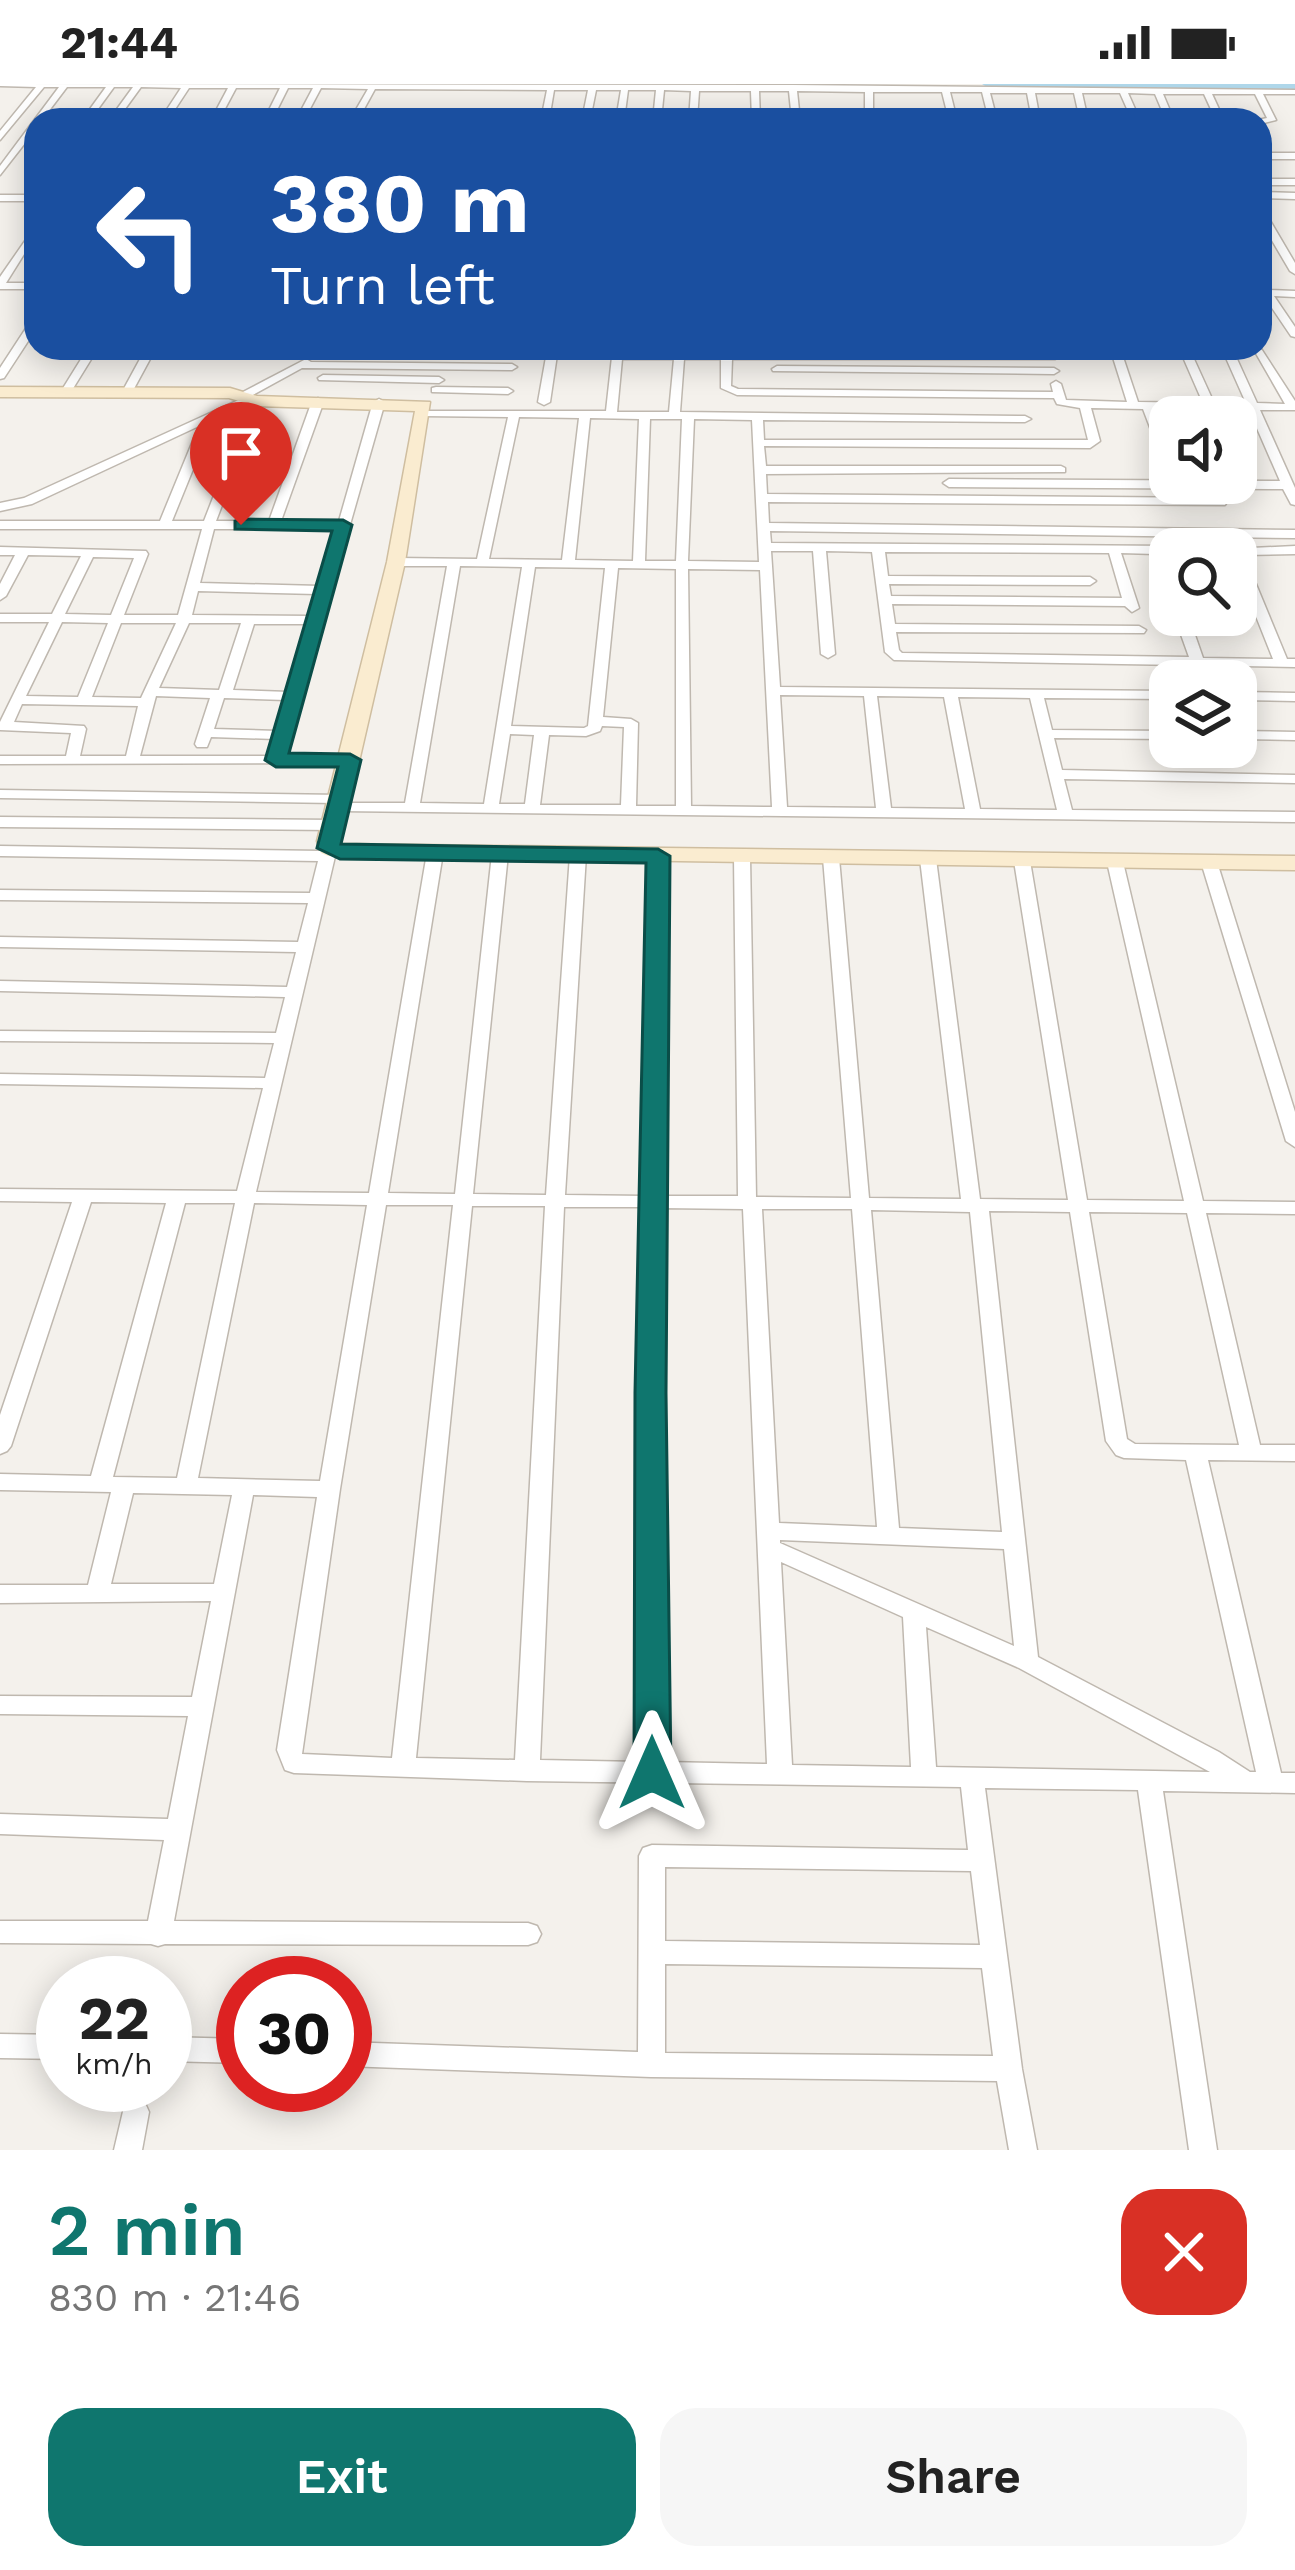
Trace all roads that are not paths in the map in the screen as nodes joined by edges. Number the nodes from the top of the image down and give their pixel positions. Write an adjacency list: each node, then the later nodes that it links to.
1 (0, 84): 2 (street)
2 (18, 84): 3 (street)
3 (43, 84): 4 (street); 53 (street)
4 (65, 84): 6 (street)
5 (151, 84): 7 (street); 8 (street)
6 (111, 85): 7 (street)
7 (139, 85)
8 (188, 85): 9 (street)
9 (209, 85): 10 (street)
10 (233, 85): 11 (street)
11 (286, 85): 12 (street)
12 (319, 85): 13 (street)
13 (362, 85): 19 (street)
14 (396, 85): 15 (street); 19 (street)
15 (443, 85): 16 (street)
16 (470, 85): 17 (street)
17 (511, 85): 22 (street)
18 (708, 85): 21 (street); 24 (street)
19 (374, 86)
20 (566, 86): 22 (street); 23 (street)
21 (694, 86): 24 (street); 28 (street)
22 (551, 87)
23 (593, 87): 27 (street); 39 (street)
24 (733, 87): 25 (street)
25 (755, 87): 26 (street); 42 (street)
26 (794, 87): 29 (street); 43 (street)
27 (625, 88): 28 (street); 40 (street)
28 (660, 88): 41 (street)
29 (869, 88): 30 (street); 44 (street)
30 (945, 88): 31 (street); 45 (street)
31 (985, 89): 32 (street); 46 (street)
32 (1030, 89): 33 (street); 47 (street)
33 (1077, 89): 34 (street); 48 (street)
34 (1122, 90): 35 (street); 49 (street)
35 (1158, 90): 36 (street); 50 (street)
36 (1207, 91): 37 (street); 51 (street)
37 (1257, 91): 38 (street); 52 (street)
38 (1295, 92)
39 (589, 108)
40 (622, 108)
41 (658, 108)
42 (756, 108)
43 (795, 108)
44 (869, 108)
45 (949, 108)
46 (990, 108)
47 (1034, 108)
48 (1081, 108)
49 (1130, 108)
50 (1165, 108)
51 (1215, 108)
52 (1266, 108)
53 (0, 137)
54 (24, 140): 55 (street)
55 (0, 172)
56 (5, 198): 57 (street)
57 (0, 209)
58 (1272, 232): 60 (street)
59 (24, 248): 61 (street)
60 (1295, 271)
61 (1, 287)
62 (1272, 303): 63 (street)
63 (1295, 334)
64 (24, 339): 84 (street)
65 (85, 360): 88 (street)
66 (144, 360): 89 (street)
67 (309, 360): 81 (street)
68 (380, 360): 81 (street)
69 (444, 360): 93 (street)
70 (469, 360): 82 (street)
71 (551, 360): 96 (street)
72 (617, 360): 104 (street)
73 (680, 360): 106 (street)
74 (727, 360): 90 (street)
75 (777, 360): 83 (street)
76 (1052, 360): 83 (street)
77 (1120, 360): 98 (street)
78 (1189, 360): 91 (street)
79 (1232, 360): 92 (street)
80 (1264, 360): 101 (street)
81 (299, 365): 94 (street)
82 (512, 367)
83 (1054, 371): 90 (street)
84 (0, 376)
85 (320, 390): 93 (street); 94 (street); 95 (street); 127 (street)
86 (508, 391): 93 (street)
87 (0, 392): 88 (street)
88 (64, 393): 89 (street)
89 (126, 394): 94 (street)
90 (1058, 395): 97 (street)
91 (1205, 396)
92 (1247, 396)
93 (430, 397): 95 (street); 102 (street); 143 (street)
94 (250, 398): 108 (street); 126 (street)
95 (379, 402): 128 (street)
96 (544, 402)
97 (1084, 406): 98 (street); 113 (street)
98 (1141, 406): 99 (street); 111 (street)
99 (1149, 407)
100 (1257, 407): 101 (street)
101 (1291, 407): 112 (street)
102 (514, 416): 103 (street); 145 (street)
103 (585, 416): 104 (street); 147 (street)
104 (611, 416): 105 (street)
105 (645, 416): 106 (street); 149 (street)
106 (681, 417): 107 (street); 150 (street)
107 (757, 417): 110 (street); 113 (street)
108 (208, 418): 123 (street); 124 (street)
109 (1257, 418): 119 (street)
110 (1024, 419)
111 (1149, 422)
112 (1295, 425)
113 (758, 443): 114 (street)
114 (760, 470): 115 (street); 120 (street)
115 (1060, 470)
116 (949, 483): 117 (street)
117 (1149, 484)
118 (1257, 485): 119 (street)
119 (1288, 485): 122 (street)
120 (761, 498): 121 (street); 129 (street)
121 (1149, 501)
122 (1295, 502)
123 (0, 507)
124 (165, 524): 125 (street); 126 (street)
125 (0, 525)
126 (209, 525): 127 (street); 154 (street)
127 (274, 525): 128 (street)
128 (343, 525): 155 (street)
129 (763, 526): 130 (street); 133 (street)
130 (1149, 532)
131 (1257, 533): 132 (street)
132 (1295, 534)
133 (764, 547): 134 (street); 151 (street)
134 (819, 547): 135 (street); 169 (street)
135 (878, 548): 136 (street); 152 (street)
136 (1114, 550): 137 (street); 159 (street)
137 (1149, 550)
138 (1295, 550): 141 (street)
139 (0, 551): 140 (street)
140 (23, 551): 142 (street); 157 (street)
141 (1257, 551)
142 (89, 552): 161 (street); 162 (street)
143 (396, 562): 144 (street); 201 (street)
144 (454, 563): 145 (street); 205 (street)
145 (482, 563): 146 (street)
146 (529, 564): 147 (street); 188 (street)
147 (568, 564): 148 (street)
148 (612, 565): 149 (street); 186 (street)
149 (639, 565): 150 (street)
150 (682, 565): 151 (street); 209 (street)
151 (766, 566): 174 (street)
152 (885, 580): 153 (street); 158 (street)
153 (1090, 581)
154 (194, 587): 155 (street); 163 (street)
155 (325, 590): 165 (street)
156 (1257, 595): 173 (street)
157 (0, 596)
158 (888, 600): 159 (street); 166 (street)
159 (1130, 602): 167 (street)
160 (0, 618): 161 (street)
161 (58, 618): 162 (street); 184 (street)
162 (115, 619): 163 (street); 185 (street)
163 (184, 619): 164 (street); 182 (street)
164 (249, 620): 165 (street); 177 (street)
165 (317, 620): 180 (street)
166 (890, 628): 167 (street); 170 (street)
167 (1139, 630): 170 (street)
168 (1188, 636): 171 (street)
169 (828, 654)
170 (1148, 660)
171 (1197, 660)
172 (1257, 662): 173 (street)
173 (1289, 663)
174 (773, 691): 175 (street); 210 (street)
175 (870, 692): 176 (street); 211 (street)
176 (950, 693): 178 (street); 212 (street)
177 (222, 694): 180 (street); 182 (street); 190 (street)
178 (1036, 694): 179 (street); 191 (street)
179 (1149, 695)
180 (295, 696): 192 (street)
181 (1257, 696): 183 (street)
182 (149, 697): 185 (street); 198 (street)
183 (1295, 697)
184 (17, 700): 185 (street); 187 (street)
185 (84, 700)
186 (595, 721): 189 (street); 208 (street)
187 (2, 726): 197 (street)
188 (503, 730): 189 (street); 206 (street)
189 (542, 731): 207 (street)
190 (206, 733): 192 (street); 199 (street)
191 (1046, 734): 193 (street); 202 (street)
192 (283, 735): 200 (street)
193 (1149, 735)
194 (1257, 735): 195 (street)
195 (1295, 736)
196 (0, 760): 197 (street)
197 (72, 760): 198 (street)
198 (132, 760): 199 (street)
199 (197, 760): 200 (street)
200 (276, 760): 201 (street)
201 (350, 760): 216 (street)
202 (1055, 774): 203 (street); 213 (street)
203 (1295, 778)
204 (0, 794): 216 (street)
205 (412, 808): 206 (street); 216 (street)
206 (491, 808): 207 (street)
207 (532, 809): 208 (street)
208 (628, 810): 209 (street)
209 (684, 811): 210 (street)
210 (780, 812): 211 (street)
211 (884, 812): 212 (street)
212 (973, 813): 213 (street)
213 (1065, 814): 214 (street)
214 (1295, 817)
215 (0, 822): 216 (street)
216 (334, 827): 217 (street); 218 (street); 230 (street)
217 (0, 851)
218 (435, 853): 219 (street); 244 (street)
219 (500, 854): 220 (street); 245 (street)
220 (578, 855): 221 (street); 246 (street)
221 (658, 856): 222 (street); 247 (street)
222 (742, 857): 223 (street); 248 (street)
223 (831, 858): 224 (street); 249 (street)
224 (928, 860): 225 (street); 250 (street)
225 (1022, 861): 226 (street); 251 (street)
226 (1115, 862): 227 (street); 252 (street)
227 (1209, 862): 228 (street); 239 (street)
228 (1295, 863)
229 (0, 895): 230 (street)
230 (318, 898): 232 (street)
231 (0, 942): 232 (street)
232 (306, 947): 234 (street)
233 (0, 986): 234 (street)
234 (296, 992): 236 (street)
235 (0, 1036): 236 (street)
236 (285, 1038): 238 (street)
237 (0, 1079): 238 (street)
238 (274, 1083): 243 (street)
239 (1295, 1141)
240 (0, 1196): 241 (street)
241 (83, 1197): 242 (street); 254 (street)
242 (176, 1198): 243 (street); 259 (street)
243 (245, 1199): 244 (street); 260 (street)
244 (376, 1200): 245 (street); 262 (street)
245 (460, 1201): 246 (street); 273 (street)
246 (555, 1202): 247 (street); 274 (street)
247 (652, 1202): 248 (street); 275 (street)
248 (750, 1204): 249 (street); 264 (street)
249 (862, 1204): 250 (street); 263 (street)
250 (975, 1206): 251 (street); 265 (street)
251 (1075, 1207): 252 (street); 255 (street)
252 (1196, 1208): 253 (street); 256 (street)
253 (1295, 1208)
254 (0, 1446)
255 (1196, 1450): 256 (street); 280 (street)
256 (1251, 1451): 257 (street)
257 (1295, 1453)
258 (0, 1482): 259 (street)
259 (112, 1485): 260 (street); 268 (street)
260 (186, 1486): 261 (street)
261 (244, 1488): 262 (street); 266 (street)
262 (329, 1489): 273 (street)
263 (889, 1536): 264 (street); 265 (street)
264 (769, 1539): 269 (street); 276 (street)
265 (1014, 1541): 270 (street)
266 (223, 1592): 268 (street); 272 (street)
267 (0, 1594): 268 (street)
268 (97, 1594)
269 (914, 1612): 270 (street); 277 (street)
270 (1027, 1662): 280 (street)
271 (0, 1705): 272 (street)
272 (200, 1707): 282 (street)
273 (403, 1768): 274 (street)
274 (527, 1771): 275 (street)
275 (652, 1773): 276 (street)
276 (781, 1775): 277 (street)
277 (924, 1778): 278 (street)
278 (972, 1779): 279 (street); 283 (street)
279 (1149, 1781): 280 (street); 297 (street)
280 (1271, 1783)
281 (0, 1824): 282 (street)
282 (178, 1830): 286 (street)
283 (982, 1861): 287 (street); 288 (street)
284 (0, 1932): 286 (street)
285 (528, 1934): 286 (street)
286 (158, 1935)
287 (652, 1952): 288 (street); 292 (street)
288 (993, 1957): 293 (street)
289 (0, 2046): 290 (street)
290 (36, 2047)
291 (372, 2055): 292 (street)
292 (651, 2065): 293 (street)
293 (1008, 2069): 296 (street)
294 (134, 2112): 295 (street)
295 (128, 2150)
296 (1023, 2150)
297 (1204, 2150)

